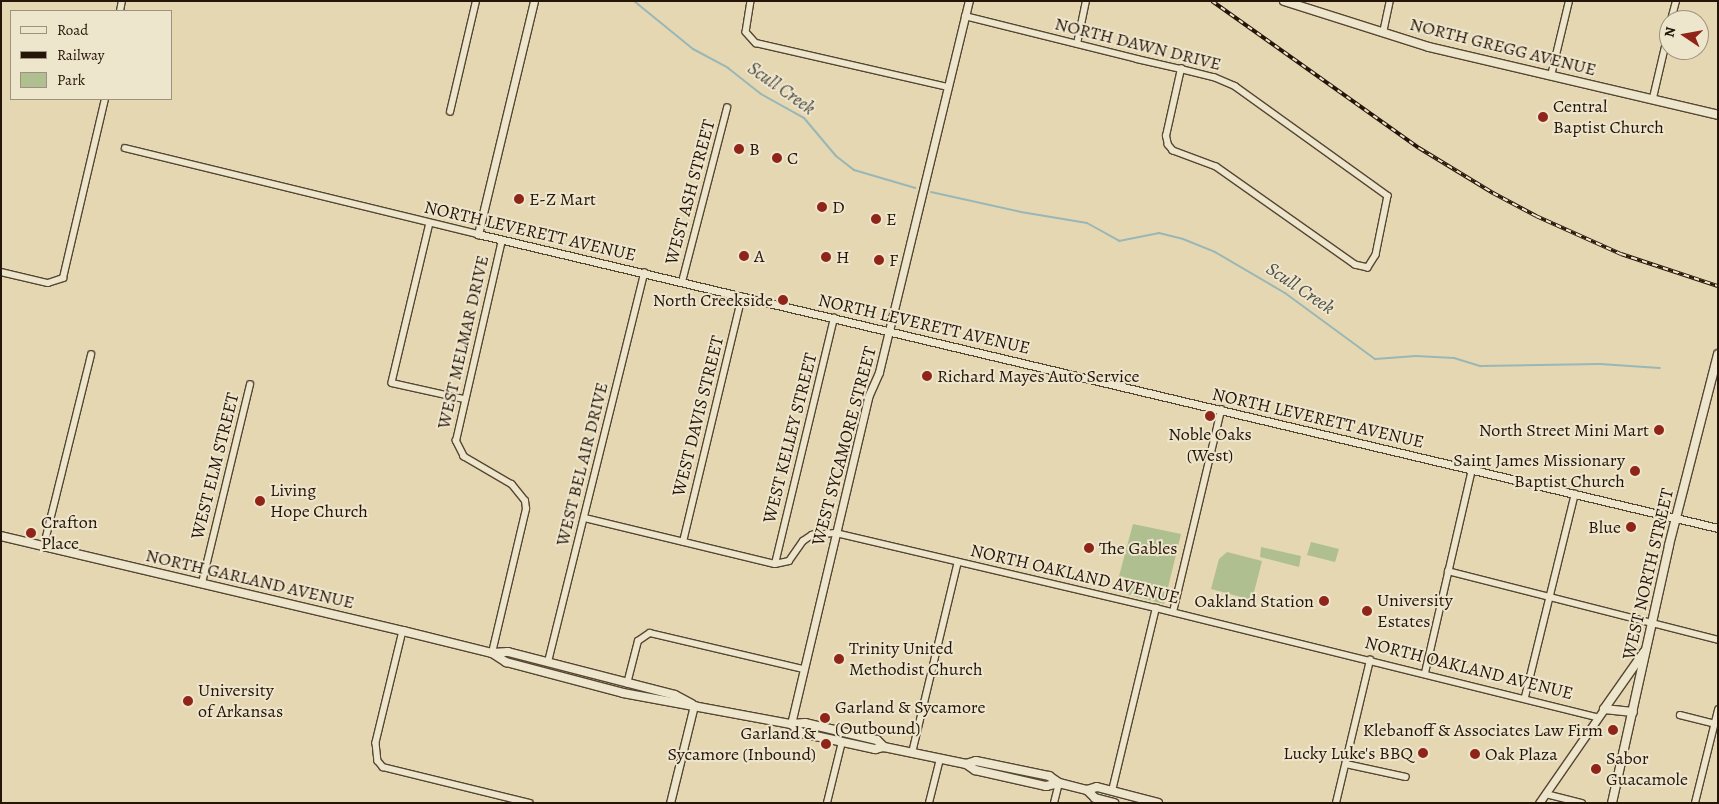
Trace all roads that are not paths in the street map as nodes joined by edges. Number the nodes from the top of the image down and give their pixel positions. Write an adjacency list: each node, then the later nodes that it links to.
1 (476, 1): 19 (street)
2 (534, 1): 23 (street)
3 (751, 1): 15 (street)
4 (969, 1): 9 (street, WEST SYCAMORE STREET)
5 (1086, 1): 11 (street)
6 (1284, 1): 10 (main road, NORTH GREGG AVENUE)
7 (1390, 1): 10 (street)
8 (1569, 1): 14 (street)
9 (965, 16): 11 (street, NORTH DAWN DRIVE); 15 (street, WEST SYCAMORE STREET)
10 (1383, 33): 14 (main road, NORTH GREGG AVENUE)
11 (1077, 44): 13 (street, NORTH DAWN DRIVE)
12 (1662, 60): 16 (street)
13 (1181, 69): 13 (street, NORTH DAWN DRIVE)
14 (1551, 76): 16 (main road, NORTH GREGG AVENUE)
15 (948, 87): 30 (street, WEST SYCAMORE STREET)
16 (1653, 98): 20 (main road, NORTH GREGG AVENUE)
17 (105, 100): 25 (street)
18 (727, 108): 27 (street, WEST ASH STREET)
19 (450, 112)
20 (1718, 115)
21 (124, 148): 22 (street, NORTH LEVERETT AVENUE)
22 (430, 223): 23 (street, NORTH LEVERETT AVENUE); 34 (street)
23 (478, 234): 24 (street, NORTH LEVERETT AVENUE)
24 (502, 240): 26 (street, NORTH LEVERETT AVENUE); 34 (street, WEST MELMAR DRIVE)
25 (1, 272)
26 (644, 273): 27 (street, NORTH LEVERETT AVENUE); 38 (street, WEST BEL AIR DRIVE)
27 (682, 282): 28 (street, NORTH LEVERETT AVENUE)
28 (742, 297): 29 (street, NORTH LEVERETT AVENUE); 43 (street, WEST DAVIS STREET)
29 (834, 318): 30 (street, NORTH LEVERETT AVENUE); 46 (street, WEST KELLEY STREET)
30 (889, 331): 35 (street, NORTH LEVERETT AVENUE); 41 (street, WEST SYCAMORE STREET)
31 (1718, 354): 39 (main road, WEST NORTH STREET)
32 (91, 356): 44 (street)
33 (250, 385): 48 (street, WEST ELM STREET)
34 (464, 399): 56 (street, WEST MELMAR DRIVE)
35 (1221, 410): 36 (street, NORTH LEVERETT AVENUE); 51 (street)
36 (1472, 469): 37 (street, NORTH LEVERETT AVENUE); 47 (street)
37 (1575, 494): 39 (street, NORTH LEVERETT AVENUE); 49 (street)
38 (585, 518): 43 (street); 58 (street, WEST BEL AIR DRIVE)
39 (1676, 518): 40 (street, NORTH LEVERETT AVENUE); 52 (main road, WEST NORTH STREET)
40 (1718, 528)
41 (836, 533): 45 (street, NORTH OAKLAND AVENUE); 46 (street, NORTH OAKLAND AVENUE); 59 (street, WEST SYCAMORE STREET)
42 (1, 536): 44 (main road, NORTH GARLAND AVENUE)
43 (683, 542): 46 (street)
44 (44, 545): 48 (main road, NORTH GARLAND AVENUE)
45 (958, 562): 50 (street, NORTH OAKLAND AVENUE); 73 (street)
46 (775, 564)
47 (1448, 571): 49 (street); 60 (street)
48 (202, 583): 53 (main road, NORTH GARLAND AVENUE)
49 (1549, 597): 52 (street); 62 (street)
50 (1156, 608): 51 (street, NORTH OAKLAND AVENUE); 79 (street)
51 (1172, 612): 57 (street, NORTH OAKLAND AVENUE)
52 (1651, 622): 54 (street); 55 (main road, WEST NORTH STREET)
53 (403, 631): 56 (main road, NORTH GARLAND AVENUE); 81 (street)
54 (1718, 640)
55 (1646, 650): 64 (main road); 66 (main road, WEST NORTH STREET)
56 (492, 653): 58 (main road, NORTH GARLAND AVENUE); 63 (main road, NORTH GARLAND AVENUE)
57 (1370, 660): 60 (street, NORTH OAKLAND AVENUE); 75 (street)
58 (548, 662): 61 (main road, NORTH GARLAND AVENUE)
59 (804, 669): 61 (street); 69 (street, WEST SYCAMORE STREET)
60 (1425, 673): 62 (street, NORTH OAKLAND AVENUE)
61 (627, 684): 63 (main road, NORTH GARLAND AVENUE)
62 (1525, 697): 68 (street, NORTH OAKLAND AVENUE)
63 (694, 705): 69 (main road, NORTH GARLAND AVENUE); 82 (street)
64 (1604, 709): 66 (main road); 68 (street)
65 (1718, 710): 70 (street)
66 (1633, 712): 91 (main road, WEST NORTH STREET)
67 (1680, 714): 70 (street)
68 (1598, 718): 80 (street)
69 (791, 724): 71 (main road, NORTH GARLAND AVENUE); 72 (main road, NORTH GARLAND AVENUE)
70 (1716, 724): 92 (street)
71 (842, 742): 72 (main road, NORTH GARLAND AVENUE); 83 (street)
72 (884, 747): 73 (main road, NORTH GARLAND AVENUE)
73 (912, 753): 74 (main road, NORTH GARLAND AVENUE)
74 (940, 759): 77 (main road, NORTH GARLAND AVENUE); 84 (street)
75 (1346, 764): 76 (street); 88 (street)
76 (1406, 777)
77 (1059, 783): 78 (main road, NORTH GARLAND AVENUE); 85 (street)
78 (1087, 790): 79 (main road, NORTH GARLAND AVENUE); 86 (main road, NORTH GARLAND AVENUE)
79 (1112, 791): 87 (main road, NORTH GARLAND AVENUE)
80 (1546, 794): 89 (street); 90 (street)
81 (530, 803)
82 (670, 803)
83 (827, 803)
84 (930, 803)
85 (1054, 803)
86 (1114, 803)
87 (1158, 803)
88 (1336, 803)
89 (1539, 803)
90 (1582, 803)
91 (1612, 803)
92 (1695, 803)

